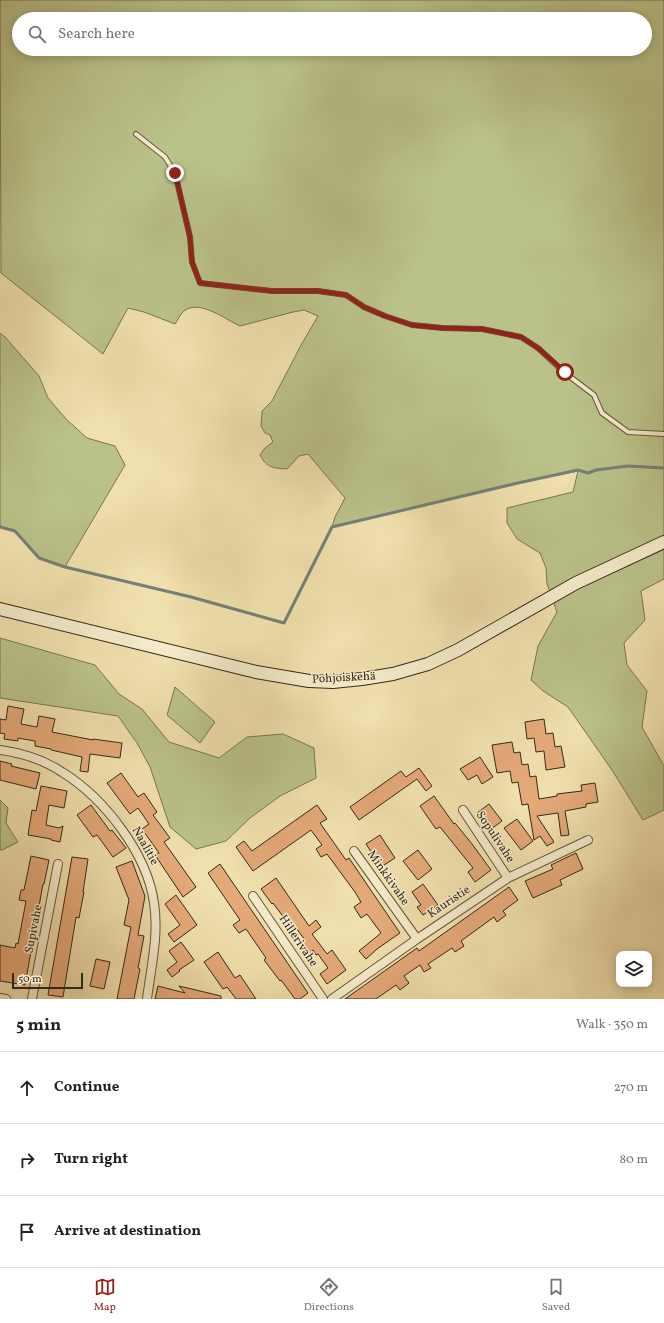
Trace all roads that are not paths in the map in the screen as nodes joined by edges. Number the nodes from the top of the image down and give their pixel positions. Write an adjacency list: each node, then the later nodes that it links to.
1 (136, 134): 2 (lane)
2 (664, 434)
3 (664, 542): 4 (main road, Pohjoiskehä)
4 (0, 609)
5 (0, 750): 16 (street, Naalitie)
6 (463, 810): 10 (street, Sopulivahe)
7 (588, 840): 10 (street, Kauristie)
8 (354, 851): 12 (street, Minkkivahe)
9 (58, 864): 15 (street, Supivahe)
10 (508, 878): 12 (street, Kauristie)
11 (253, 896): 17 (street, Hillerivahe)
12 (417, 939): 18 (street, Kauristie)
13 (0, 998): 14 (street)
14 (6, 999)
15 (32, 999)
16 (147, 999)
17 (323, 999)
18 (332, 999)

